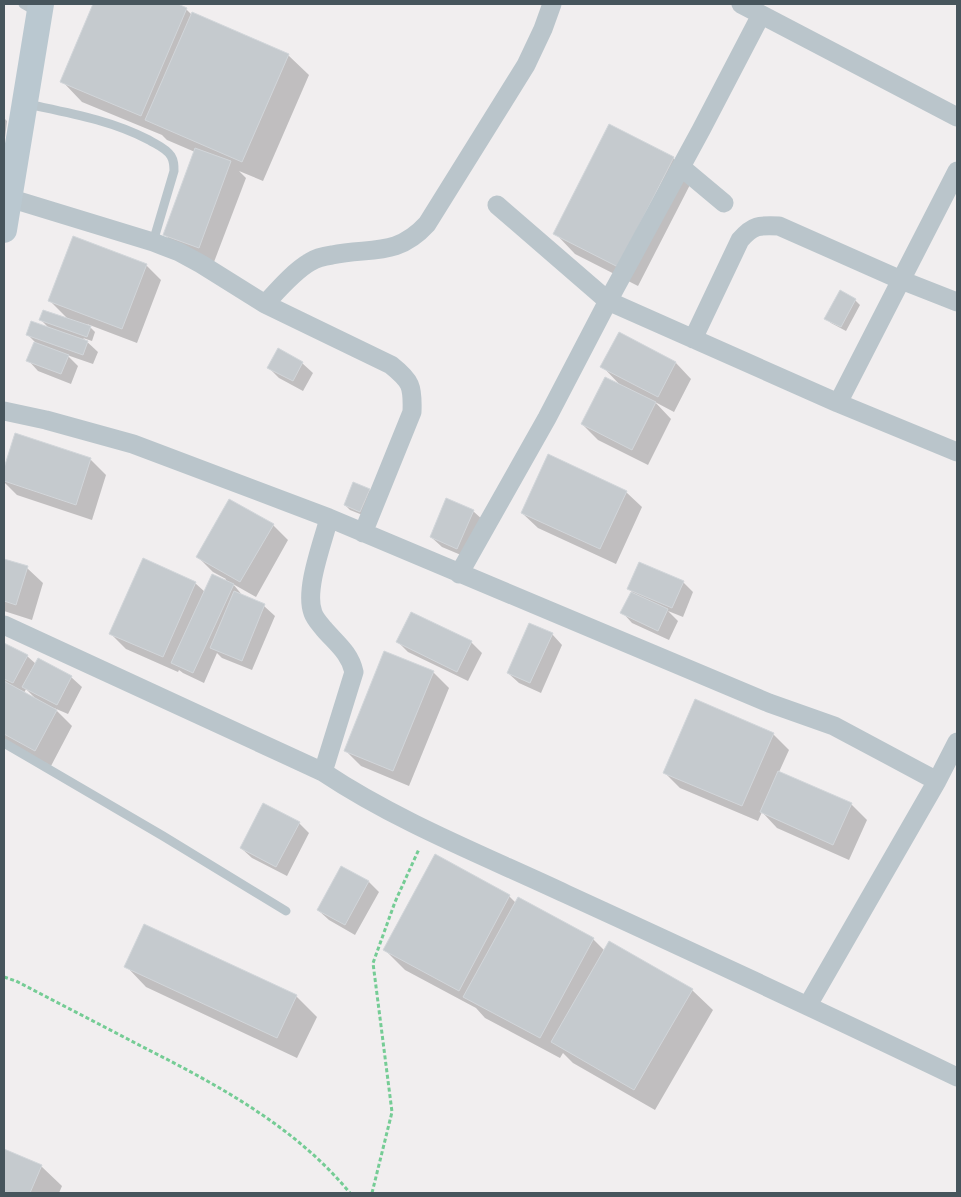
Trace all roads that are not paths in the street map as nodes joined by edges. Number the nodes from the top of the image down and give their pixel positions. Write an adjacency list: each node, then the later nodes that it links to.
1 (552, 4): 17 (street)
2 (741, 4): 4 (street)
3 (35, 7): 5 (main road)
4 (761, 15): 6 (street); 7 (street)
5 (24, 103): 9 (main road); 13 (lane)
6 (957, 117)
7 (681, 166): 10 (street); 15 (street)
8 (957, 171): 14 (street)
9 (9, 198): 12 (main road); 13 (street)
10 (724, 203)
11 (497, 206): 15 (street)
12 (4, 230)
13 (153, 242): 17 (street)
14 (901, 280): 16 (street); 18 (street); 19 (street)
15 (608, 301): 18 (street); 24 (street)
16 (957, 302)
17 (265, 304): 23 (street)
18 (693, 339): 19 (street)
19 (838, 403): 21 (street)
20 (4, 411): 22 (street)
21 (957, 452)
22 (330, 518): 23 (street); 28 (street)
23 (363, 533): 24 (street)
24 (459, 574): 29 (street)
25 (4, 625): 28 (street)
26 (957, 742): 29 (street)
27 (4, 743): 30 (lane)
28 (323, 772): 31 (street)
29 (937, 780): 31 (street)
30 (286, 911)
31 (808, 1005): 32 (street)
32 (957, 1078)

